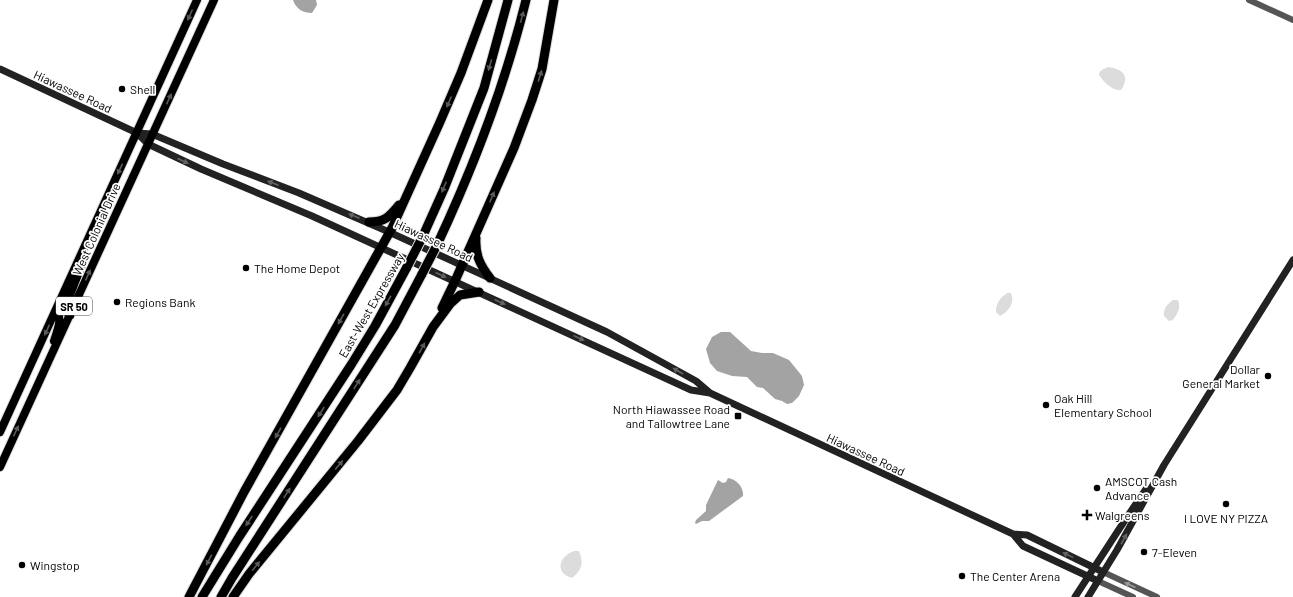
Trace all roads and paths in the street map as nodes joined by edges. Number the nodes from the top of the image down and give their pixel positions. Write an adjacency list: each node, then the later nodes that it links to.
1 (197, 0): 10 (highway, West Colonial Drive / SR 50, one-way to 10)
2 (212, 0): 11 (highway, West Colonial Drive / SR 50, one-way to 2)
3 (488, 0): 13 (highway, one-way to 13)
4 (508, 0): 38 (highway, East-West Expressway, one-way to 38, bridge)
5 (526, 0): 39 (highway, one-way to 5, bridge)
6 (554, 0): 16 (highway, one-way to 6)
7 (1250, 0): 8 (street)
8 (1293, 20)
9 (0, 69): 10 (main road, Hiawassee Road)
10 (137, 133): 11 (main road, Hiawassee Road); 12 (main road, Hiawassee Road); 17 (highway, West Colonial Drive / SR 50, one-way to 17)
11 (152, 134): 12 (highway, West Colonial Drive / SR 50); 14 (main road, Hiawassee Road, one-way to 11)
12 (148, 144): 18 (main road, Hiawassee Road, one-way to 18); 25 (highway, West Colonial Drive / SR 50, one-way to 12)
13 (405, 198): 14 (highway); 15 (highway)
14 (369, 222): 15 (main road, Hiawassee Road)
15 (389, 232): 18 (highway); 20 (main road, Hiawassee Road)
16 (477, 232): 20 (highway); 21 (highway)
17 (86, 244): 24 (highway, West Colonial Drive / SR 50); 25 (highway)
18 (381, 247): 22 (main road, Hiawassee Road, one-way to 22); 37 (highway, one-way to 37)
19 (1293, 260): 30 (main road)
20 (462, 265): 21 (main road, Hiawassee Road); 22 (highway)
21 (490, 278): 28 (main road, Hiawassee Road, one-way to 21)
22 (455, 281): 23 (main road, Hiawassee Road); 26 (highway)
23 (479, 292): 26 (highway); 28 (main road, Hiawassee Road, one-way to 28)
24 (56, 310): 27 (highway); 29 (highway, West Colonial Drive / SR 50, one-way to 29)
25 (70, 316): 27 (highway, West Colonial Drive / SR 50)
26 (433, 327): 40 (highway, one-way to 26)
27 (49, 359): 31 (highway, West Colonial Drive / SR 50, one-way to 27)
28 (710, 393): 32 (main road, Hiawassee Road)
29 (0, 432)
30 (1164, 465): 33 (main road); 34 (main road, one-way to 30)
31 (0, 467)
32 (1013, 534): 33 (main road, Hiawassee Road, one-way to 32); 35 (main road, Hiawassee Road)
33 (1094, 567): 34 (main road, Hiawassee Road); 35 (main road)
34 (1103, 572): 36 (main road); 44 (street, one-way to 34)
35 (1088, 576): 36 (main road, Hiawassee Road); 41 (main road)
36 (1098, 581): 42 (main road); 43 (street)
37 (189, 597)
38 (202, 597)
39 (221, 597)
40 (233, 597)
41 (1075, 597)
42 (1088, 597)
43 (1133, 597)
44 (1157, 597)

